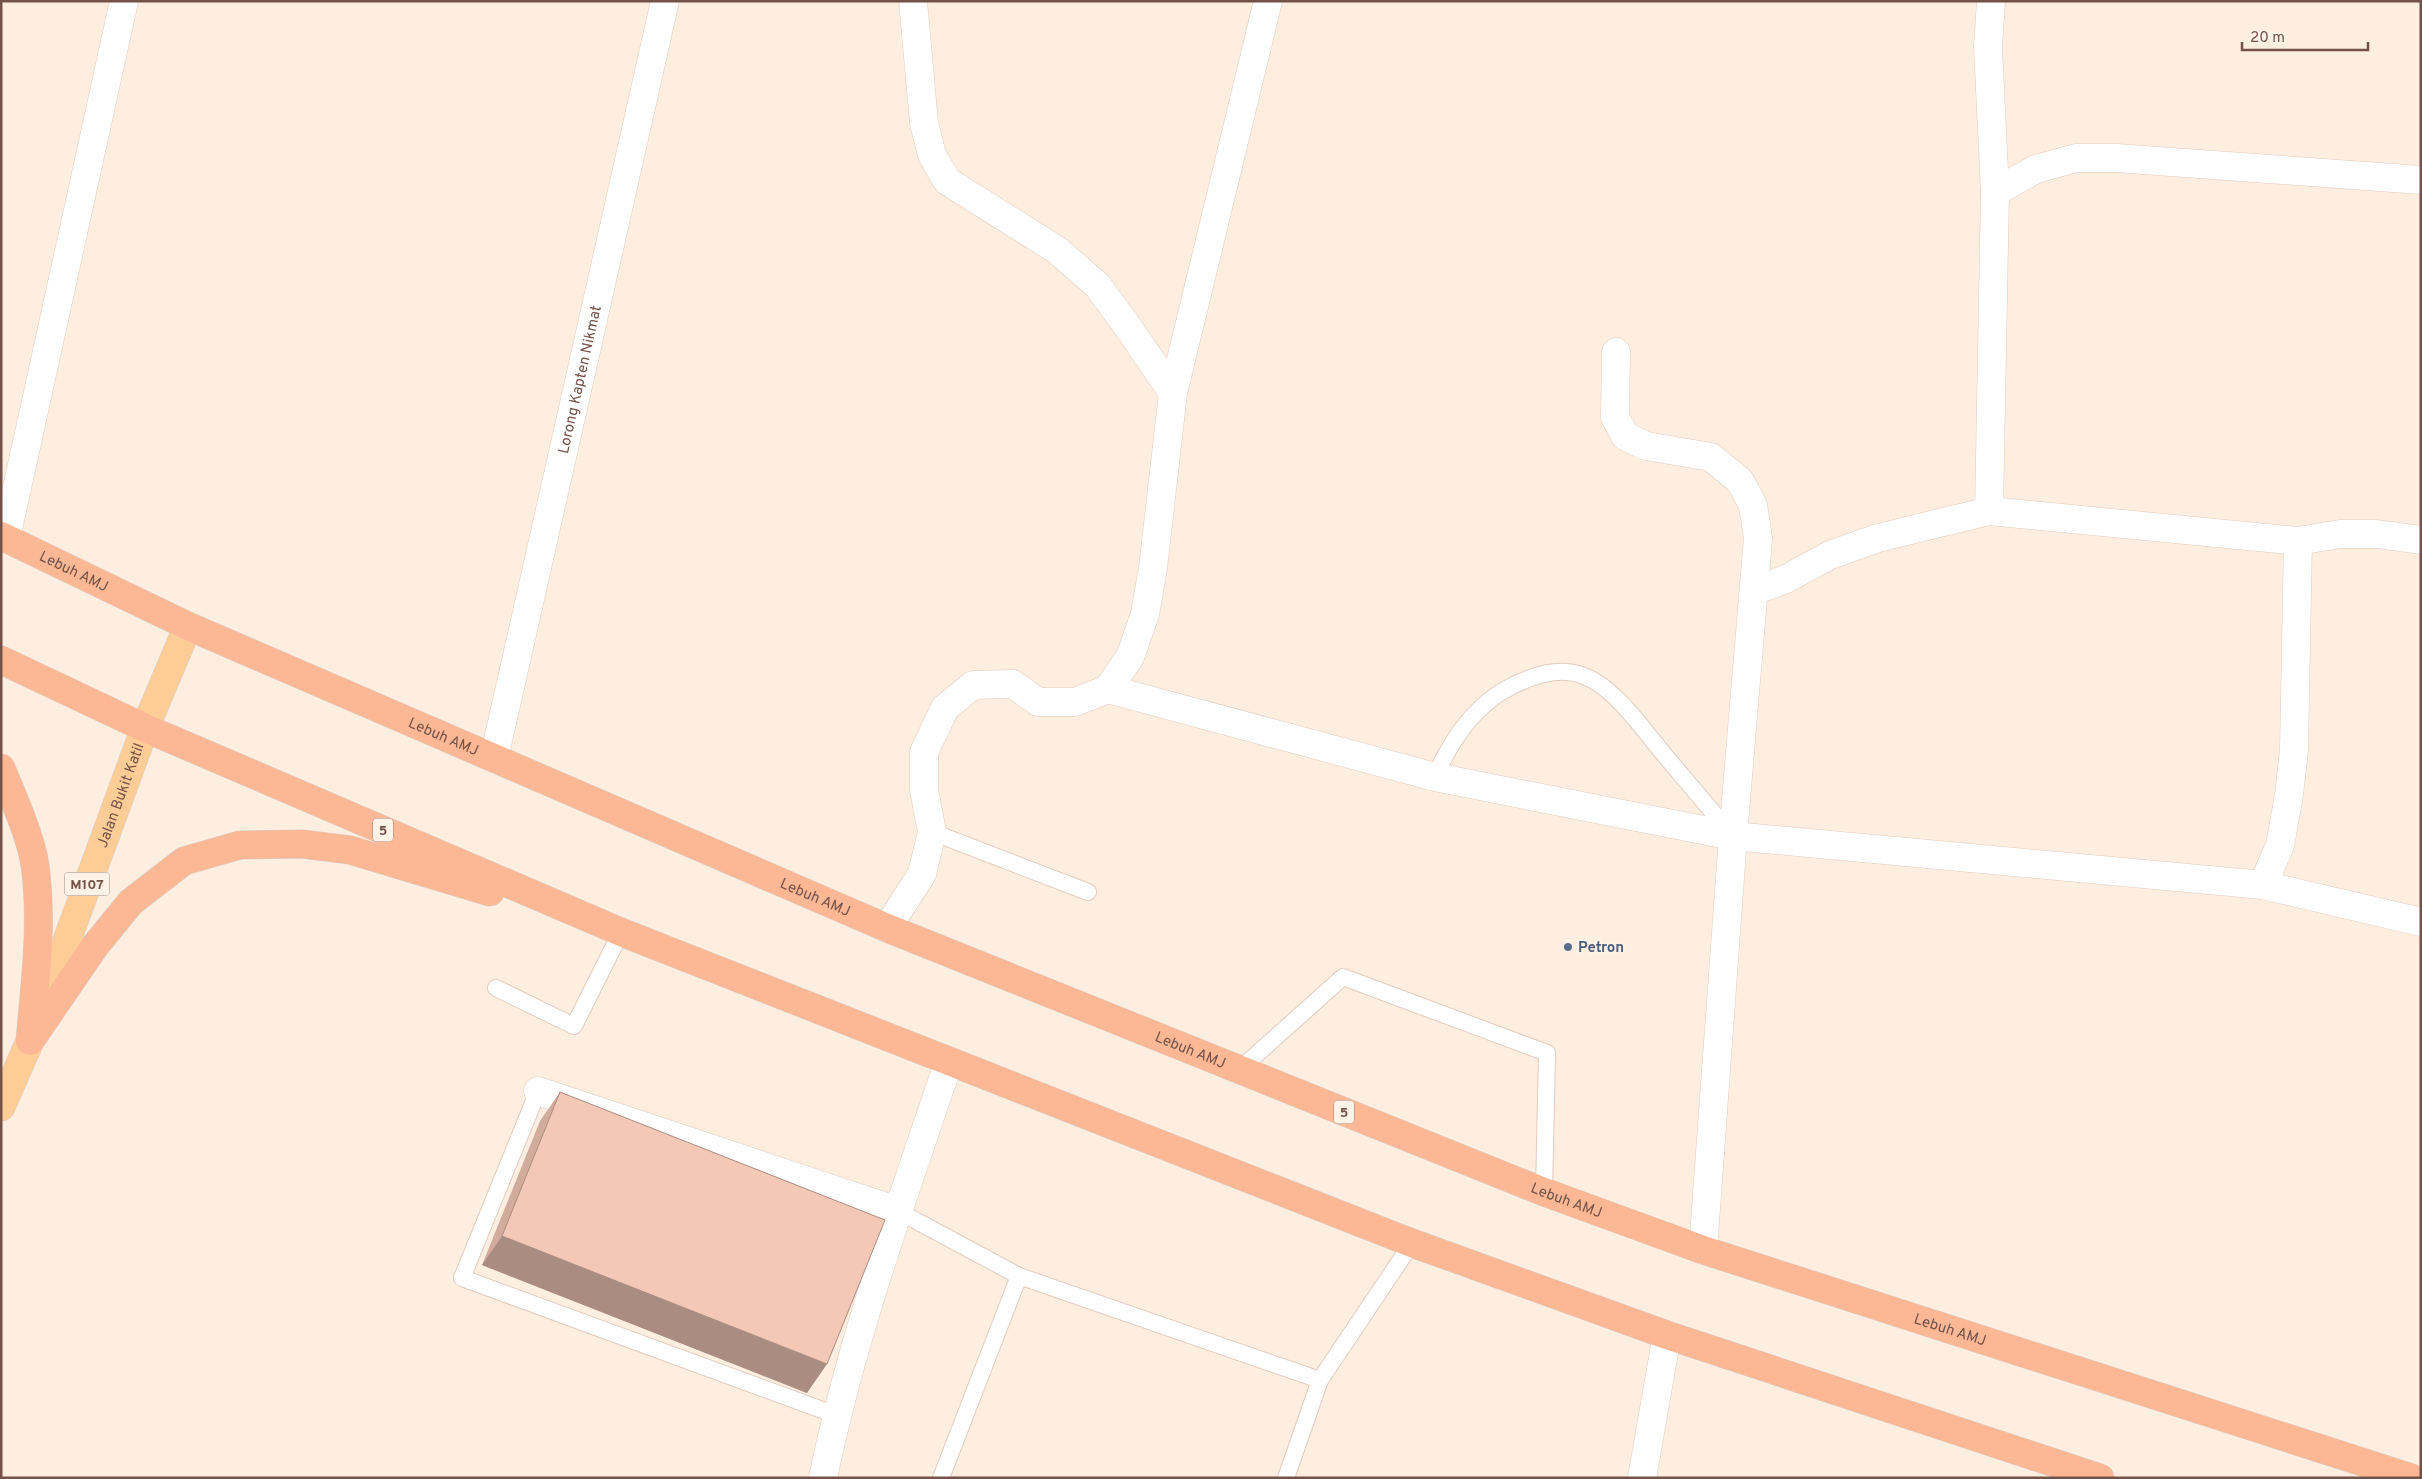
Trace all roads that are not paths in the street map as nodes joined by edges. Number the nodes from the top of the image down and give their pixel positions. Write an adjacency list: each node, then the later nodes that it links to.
1 (124, 1): 11 (street)
2 (665, 1): 19 (street, Lorong Kapten Nikmat)
3 (913, 1): 9 (street)
4 (1268, 1): 9 (street)
5 (1991, 1): 7 (street)
6 (2421, 180): 7 (street)
7 (1995, 192): 10 (street)
8 (1616, 352): 14 (street)
9 (1173, 393): 17 (street)
10 (1989, 511): 13 (street); 14 (street)
11 (4, 537): 15 (highway, Lebuh AMJ / 5)
12 (2421, 540): 13 (street)
13 (2298, 541): 24 (street)
14 (1754, 591): 23 (street)
15 (188, 626): 18 (main road, Jalan Bukit Katil / M107); 19 (highway, Lebuh AMJ / 5)
16 (1, 660): 18 (highway, 5)
17 (1108, 689): 21 (street); 22 (street)
18 (144, 728): 28 (highway, 5); 30 (main road, Jalan Bukit Katil / M107)
19 (494, 758): 27 (highway, Lebuh AMJ / 5)
20 (1, 768): 30 (highway)
21 (1435, 776): 23 (street); 23 (lane)
22 (932, 832): 25 (lane); 27 (street)
23 (1733, 836): 24 (street); 38 (street)
24 (2263, 885): 26 (street)
25 (1088, 892)
26 (2421, 922)
27 (887, 928): 32 (highway, Lebuh AMJ / 5)
28 (621, 932): 29 (lane); 30 (highway); 31 (highway, 5)
29 (496, 988)
30 (30, 1041): 34 (main road, Jalan Bukit Katil / M107)
31 (949, 1061): 36 (street); 37 (highway, 5)
32 (1239, 1070): 35 (highway, Lebuh AMJ / 5); 35 (lane)
33 (538, 1091): 36 (street); 42 (lane)
34 (1, 1106)
35 (1544, 1192): 38 (highway, Lebuh AMJ / 5)
36 (898, 1211): 39 (lane); 42 (street)
37 (1412, 1243): 40 (highway, 5); 41 (lane)
38 (1703, 1250): 48 (highway, Lebuh AMJ / 5)
39 (1019, 1276): 41 (lane); 44 (lane)
40 (1667, 1335): 46 (street); 47 (highway, 5)
41 (1320, 1380): 45 (lane)
42 (836, 1415): 43 (street)
43 (822, 1478)
44 (941, 1478)
45 (1286, 1478)
46 (1642, 1478)
47 (2100, 1478)
48 (2412, 1478)

